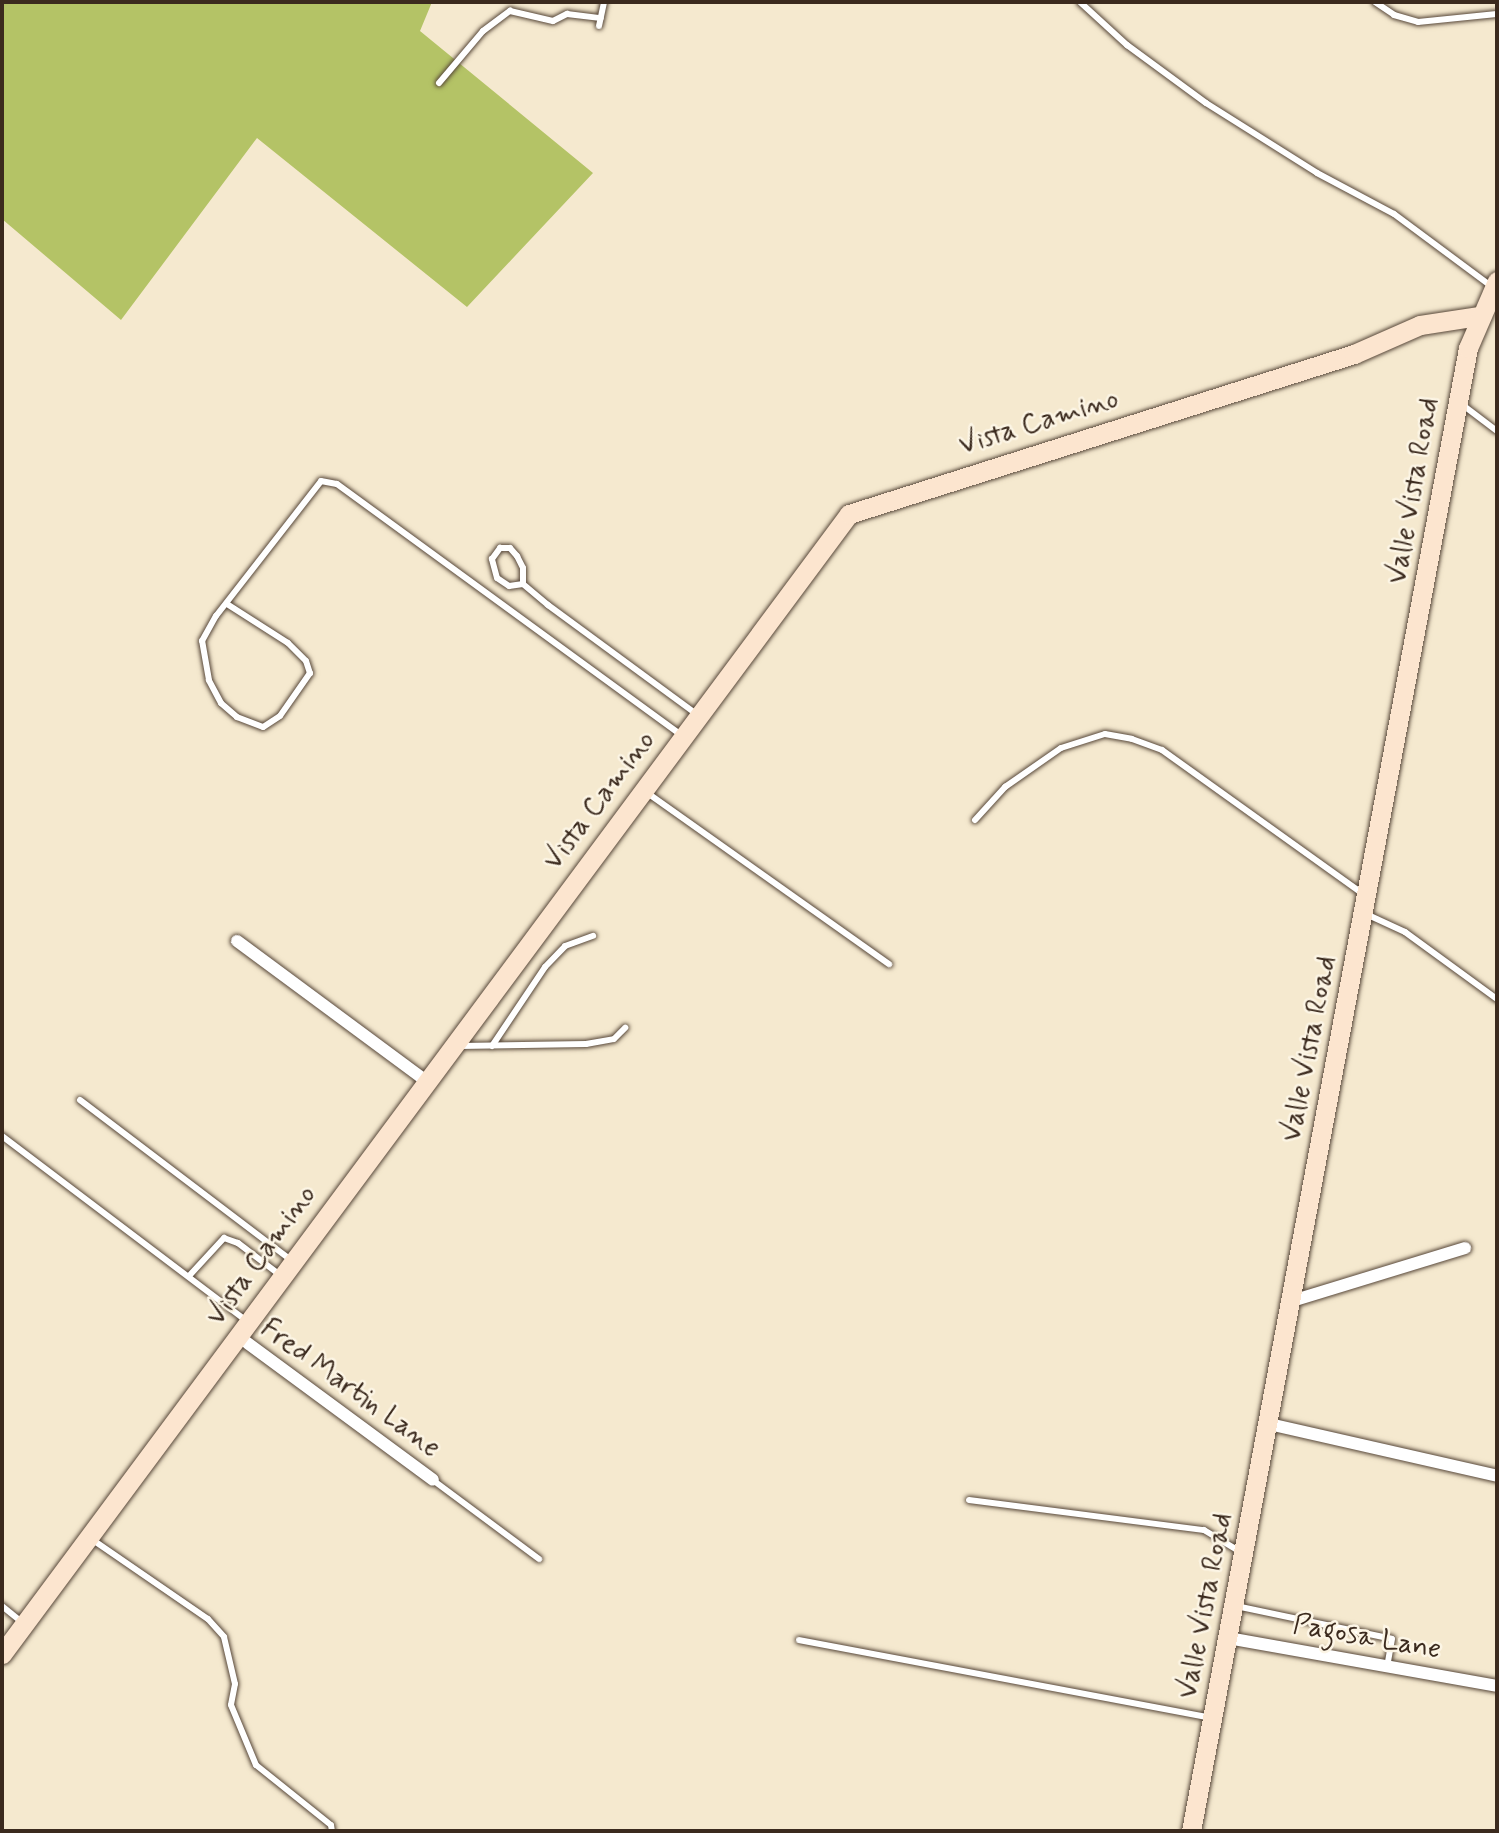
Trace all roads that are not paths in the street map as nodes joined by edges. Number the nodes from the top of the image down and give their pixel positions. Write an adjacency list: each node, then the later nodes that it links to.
1 (604, 2): 5 (lane)
2 (1080, 2): 6 (lane)
3 (1375, 2): 4 (lane)
4 (1497, 14)
5 (439, 83)
6 (1495, 284): 7 (street, Valle Vista Road)
7 (1479, 316): 8 (street, Valle Vista Road); 12 (street, Vista Camino)
8 (1459, 402): 9 (lane); 16 (street, Valle Vista Road)
9 (1497, 432)
10 (523, 584): 10 (lane); 12 (lane)
11 (227, 604): 11 (lane); 13 (lane)
12 (699, 715): 13 (street, Vista Camino)
13 (683, 736): 14 (street, Vista Camino)
14 (644, 791): 19 (lane); 22 (street, Vista Camino)
15 (975, 820): 16 (lane)
16 (1366, 905): 20 (lane); 30 (street, Valle Vista Road)
17 (593, 936): 23 (lane)
18 (237, 941): 24 (street)
19 (889, 964)
20 (1497, 999)
21 (625, 1028): 23 (lane)
22 (451, 1046): 23 (lane); 24 (street, Vista Camino)
23 (492, 1046)
24 (425, 1080): 28 (street, Vista Camino)
25 (80, 1100): 28 (lane)
26 (2, 1136): 29 (lane)
27 (1465, 1248): 30 (street)
28 (287, 1269): 29 (lane); 31 (street, Vista Camino)
29 (189, 1276): 31 (lane)
30 (1292, 1301): 32 (street, Valle Vista Road)
31 (243, 1329): 34 (street, Fred Martin Lane); 36 (street, Vista Camino)
32 (1269, 1424): 33 (street); 37 (street, Valle Vista Road)
33 (1497, 1476)
34 (433, 1480): 38 (lane)
35 (969, 1500): 37 (lane)
36 (88, 1537): 41 (street, Vista Camino); 48 (lane)
37 (1244, 1554): 40 (street, Valle Vista Road)
38 (539, 1559)
39 (2, 1606): 41 (lane)
40 (1234, 1606): 42 (street, Valle Vista Road); 45 (lane)
41 (24, 1623): 44 (street, Vista Camino)
42 (1228, 1638): 45 (street, Pagosa Lane); 47 (street, Valle Vista Road)
43 (799, 1640): 47 (lane)
44 (2, 1654)
45 (1387, 1668): 46 (street, Pagosa Lane)
46 (1497, 1686)
47 (1213, 1718): 49 (street, Valle Vista Road)
48 (332, 1831)
49 (1191, 1831)

